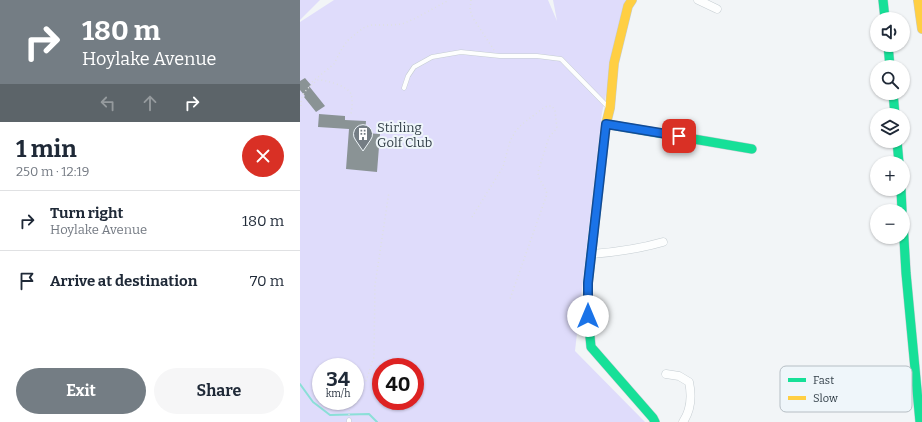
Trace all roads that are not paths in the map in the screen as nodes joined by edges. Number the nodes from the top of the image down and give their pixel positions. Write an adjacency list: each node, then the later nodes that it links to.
1 (632, 0): 9 (main road)
2 (698, 0): 5 (street)
3 (883, 0): 6 (main road)
4 (918, 0): 7 (main road)
5 (717, 9)
6 (884, 12)
7 (922, 29)
8 (404, 88): 9 (lane)
9 (610, 108): 10 (main road)
10 (606, 124): 11 (main road); 14 (main road)
11 (752, 148)
12 (663, 242): 14 (street)
13 (905, 244): 18 (main road)
14 (592, 254): 16 (main road)
15 (666, 374): 17 (street)
16 (655, 422)
17 (684, 422)
18 (920, 422)

